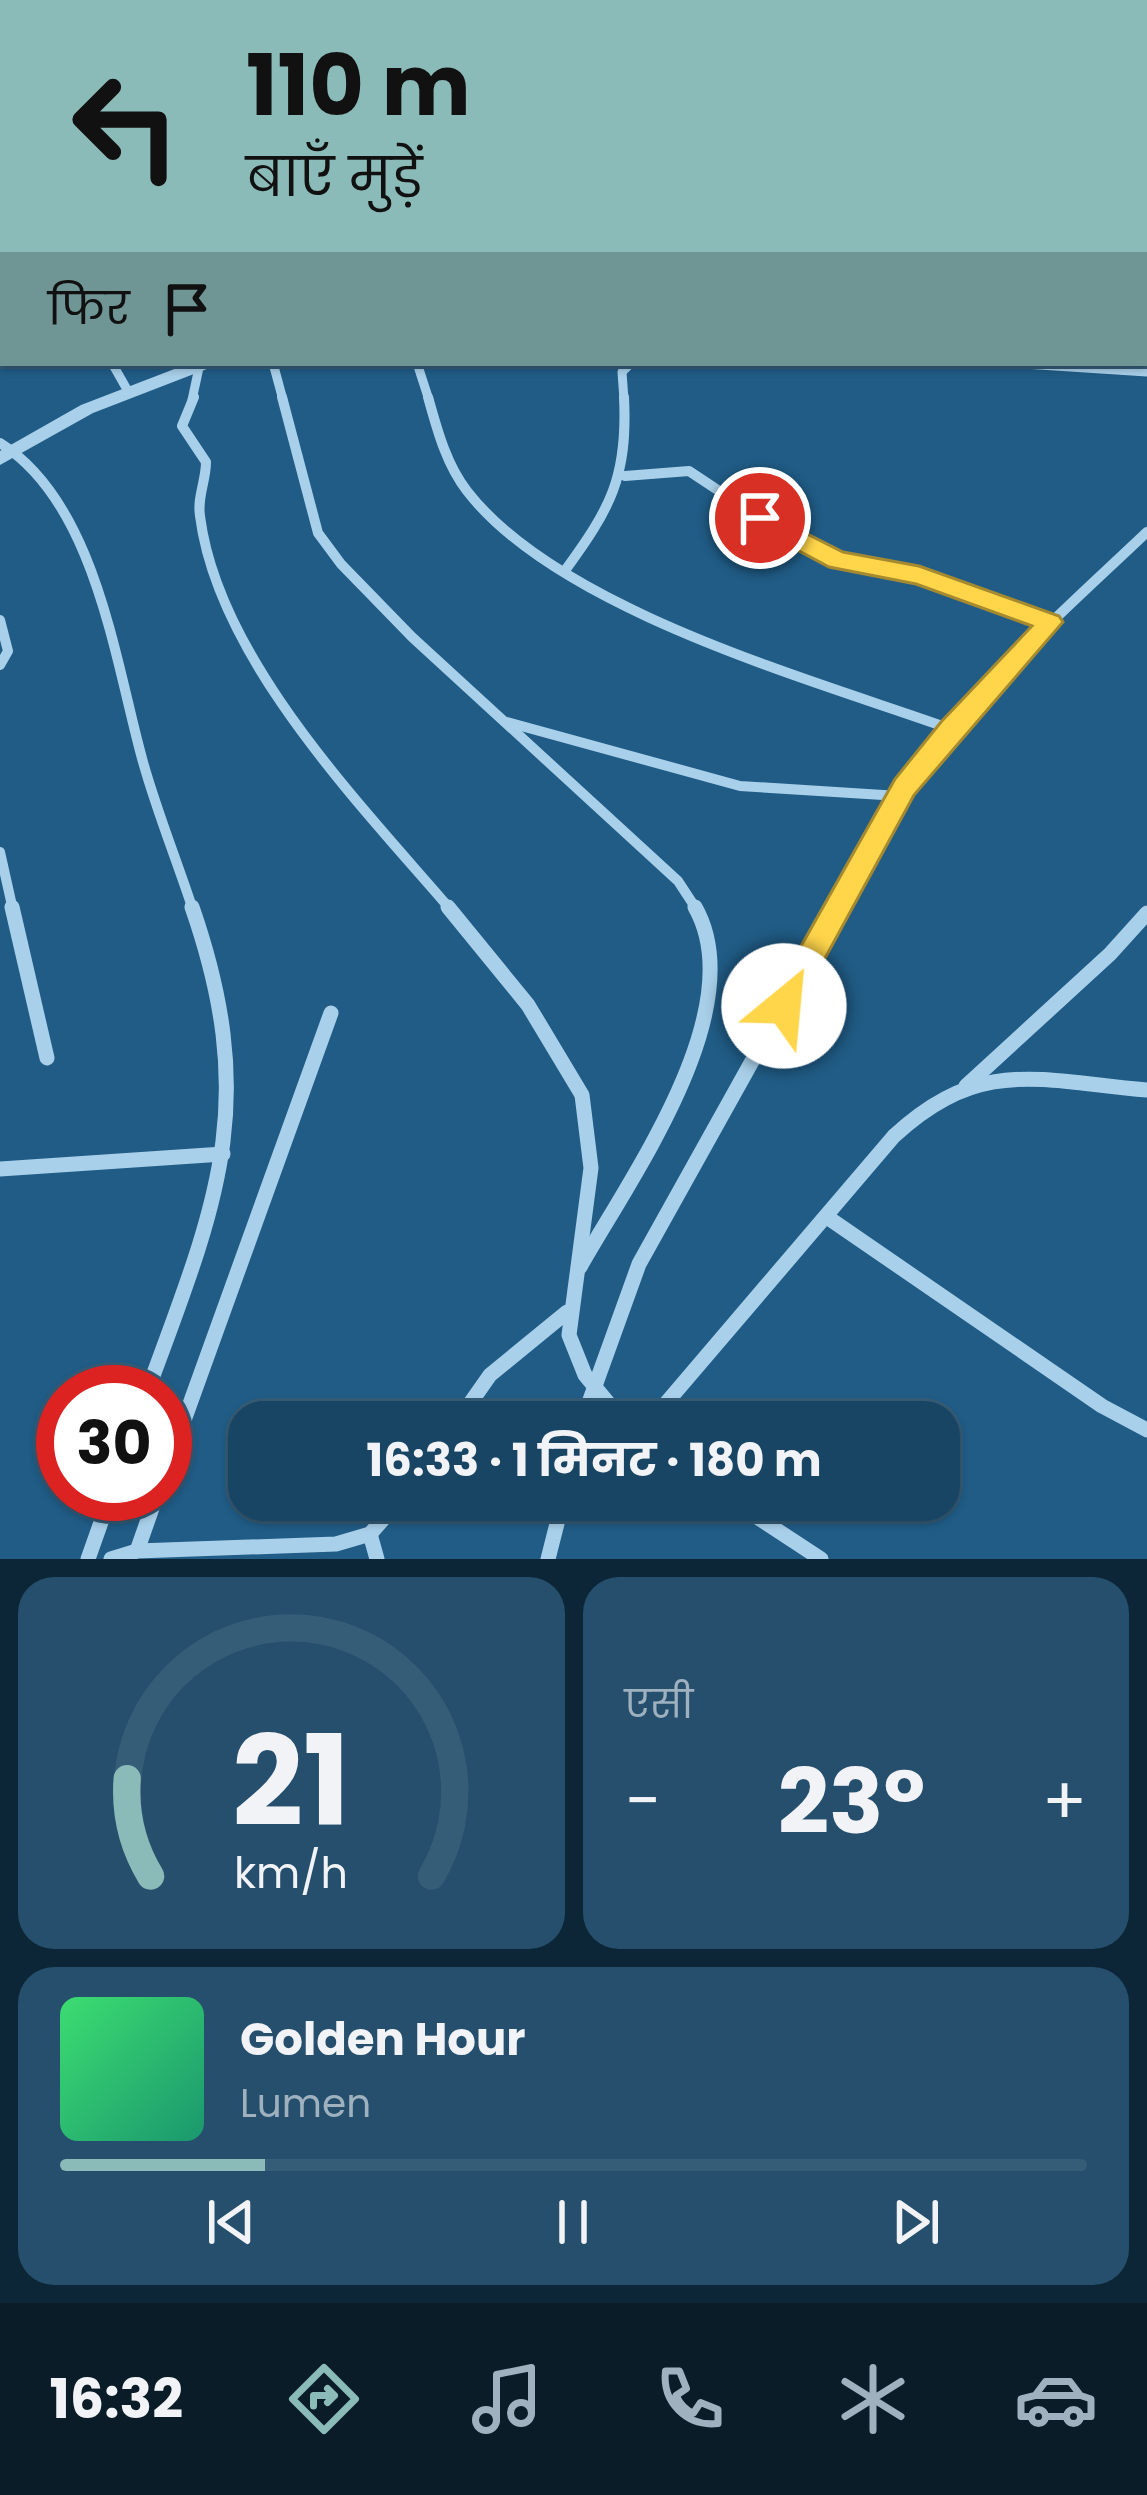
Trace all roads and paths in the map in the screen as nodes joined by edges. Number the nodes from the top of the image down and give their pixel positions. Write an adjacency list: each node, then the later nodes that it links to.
1 (114, 366): 9 (street)
2 (197, 366): 9 (street)
3 (201, 366): 29 (street)
4 (274, 366): 17 (street)
5 (418, 366): 13 (street)
6 (628, 366): 11 (street)
7 (1056, 366): 8 (street)
8 (1147, 372)
9 (129, 393): 10 (street)
10 (5, 451): 26 (street)
11 (626, 476): 13 (street); 15 (street)
12 (1147, 532): 15 (street)
13 (564, 572): 18 (street)
14 (0, 620): 16 (street)
15 (1050, 622): 18 (street)
16 (0, 664)
17 (503, 721): 19 (street); 29 (street)
18 (950, 729): 19 (street)
19 (899, 796): 32 (street)
20 (0, 852): 23 (street)
21 (1147, 913): 24 (street)
22 (331, 1013): 33 (street)
23 (47, 1058)
24 (965, 1086): 25 (street); 28 (street)
25 (1147, 1090)
26 (223, 1154): 27 (street); 31 (street)
27 (0, 1169)
28 (827, 1217): 37 (street); 38 (street)
29 (576, 1273): 30 (street)
30 (567, 1312): 32 (street); 34 (street)
31 (157, 1365)
32 (591, 1387): 35 (street); 36 (street)
33 (192, 1398)
34 (472, 1401)
35 (587, 1401)
36 (604, 1401)
37 (668, 1401)
38 (1147, 1430)
39 (101, 1521): 46 (street)
40 (147, 1521): 45 (street)
41 (381, 1521): 44 (street)
42 (558, 1521): 49 (street)
43 (763, 1521): 50 (street)
44 (370, 1534): 45 (street); 48 (street)
45 (136, 1551): 47 (street)
46 (88, 1559)
47 (111, 1559)
48 (377, 1559)
49 (548, 1559)
50 (821, 1559)

